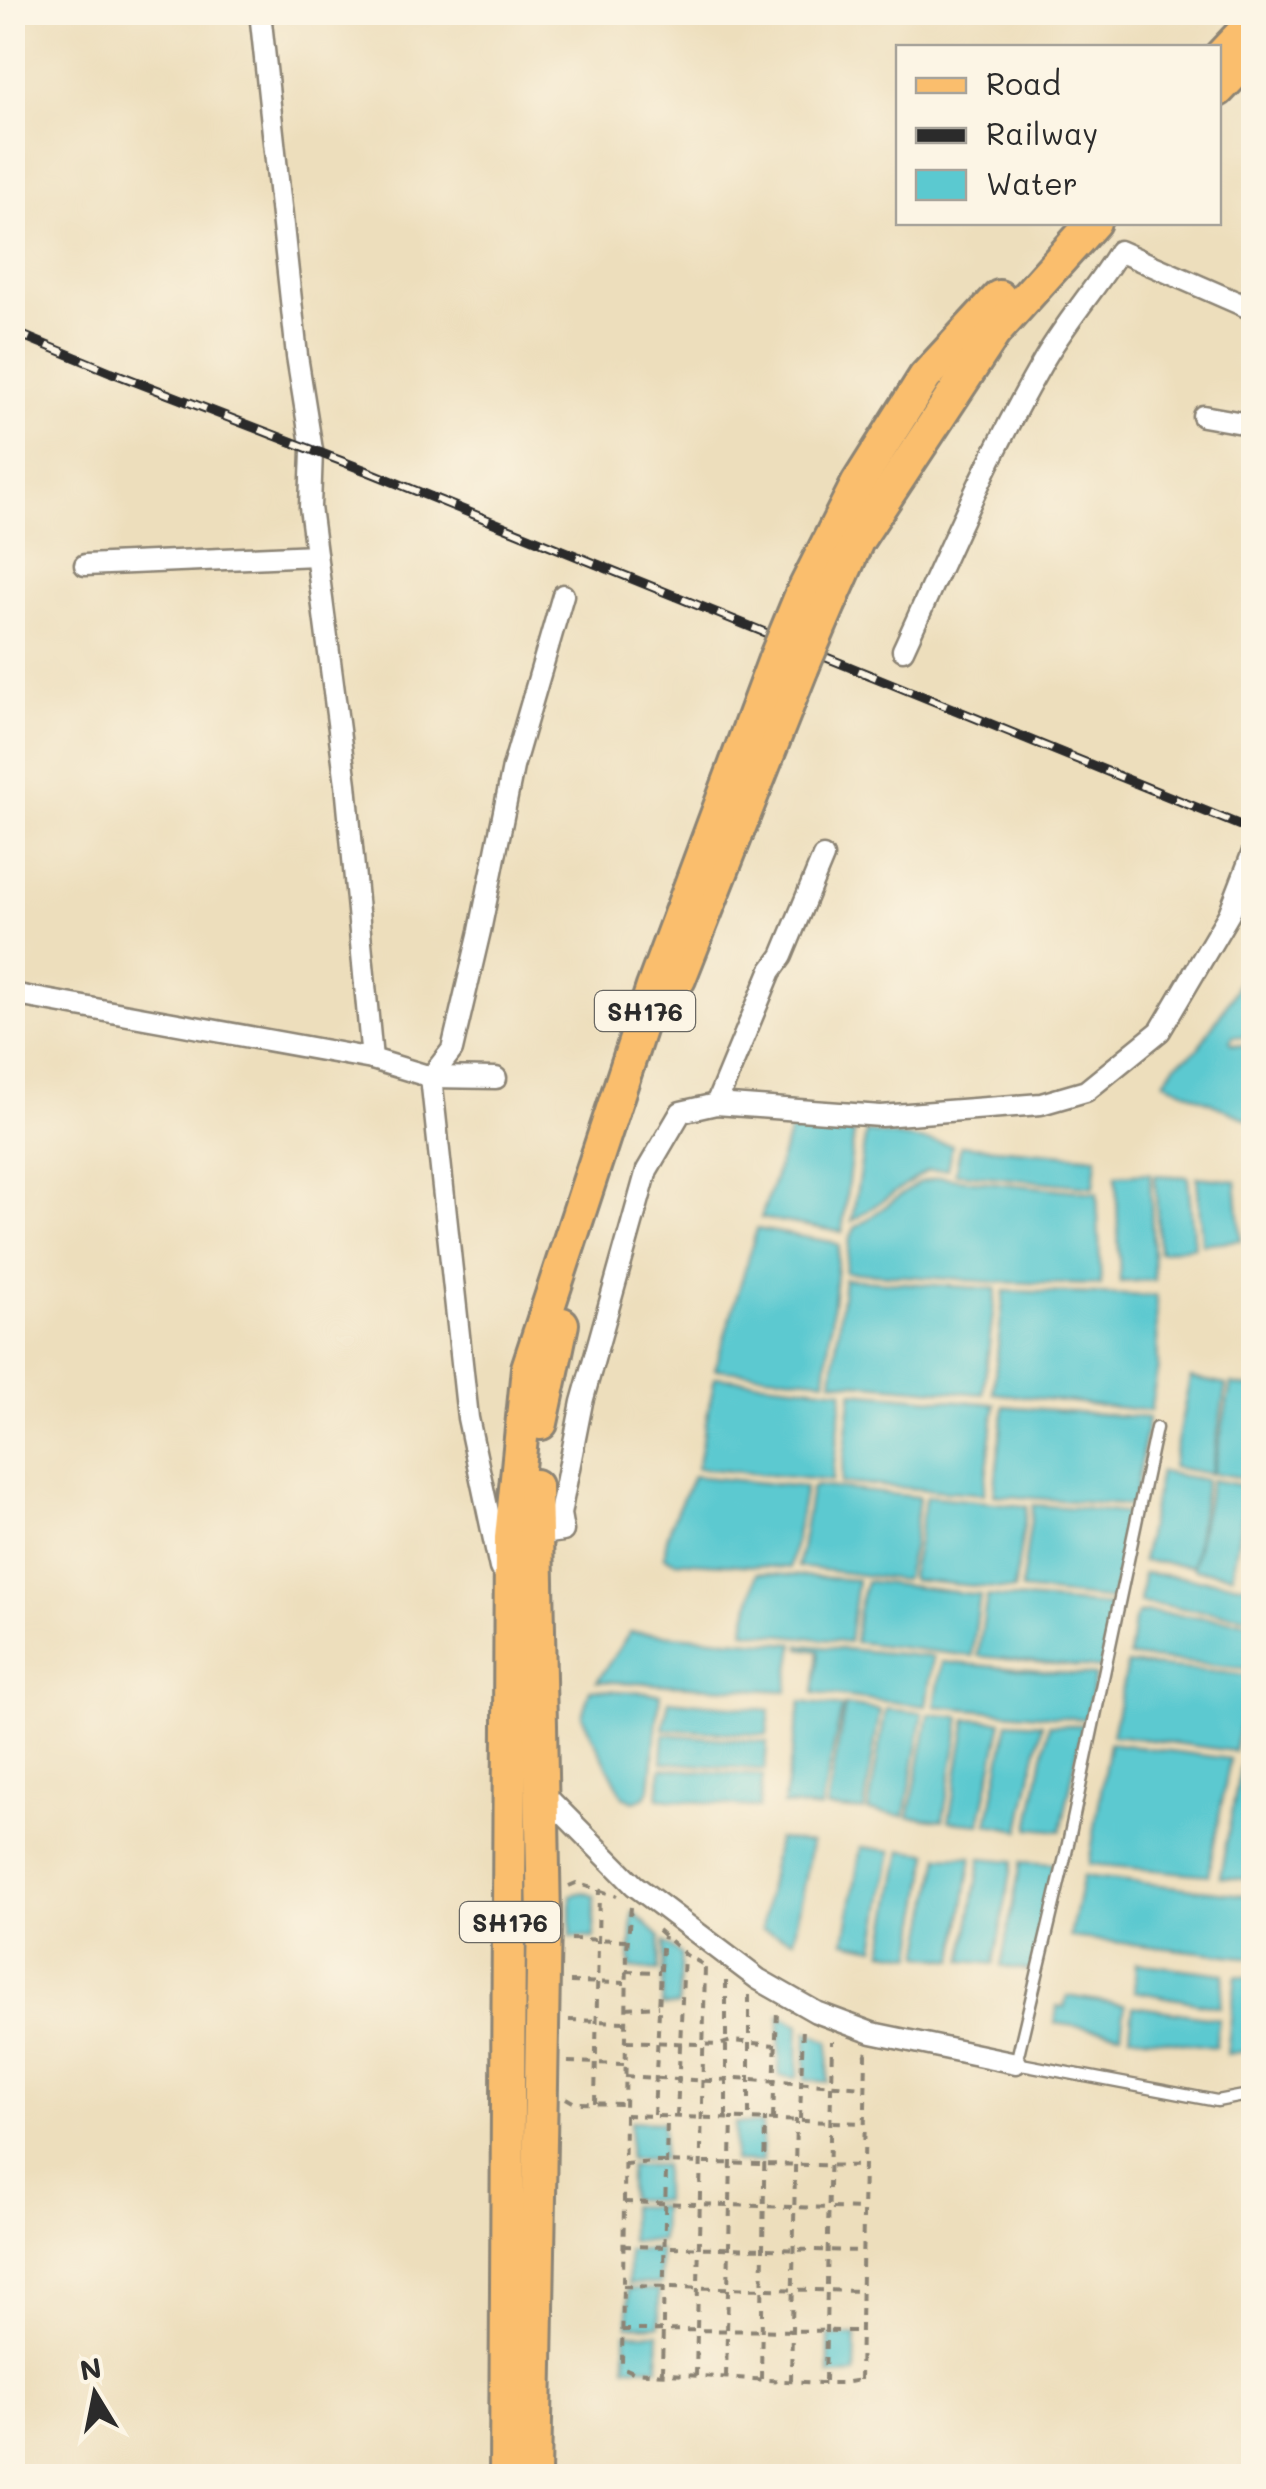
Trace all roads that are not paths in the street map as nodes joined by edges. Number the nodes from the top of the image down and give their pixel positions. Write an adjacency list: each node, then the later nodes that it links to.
1 (260, 12): 11 (street)
2 (1254, 20): 4 (main road)
3 (1254, 52): 5 (main road)
4 (1221, 55)
5 (1221, 87)
6 (1065, 225): 14 (main road, SH176)
7 (1091, 225): 14 (main road)
8 (1254, 310): 15 (street)
9 (1204, 416): 10 (street)
10 (1254, 425)
11 (316, 555): 12 (street); 19 (street)
12 (84, 565)
13 (563, 595): 20 (street)
14 (816, 598): 24 (main road, SH176, bridge)
15 (903, 650)
16 (1254, 849): 22 (street)
17 (822, 857): 22 (street)
18 (12, 994): 19 (street)
19 (372, 1060): 20 (street)
20 (430, 1077): 21 (street); 25 (street)
21 (496, 1078)
22 (716, 1104): 24 (street)
23 (1156, 1428): 27 (lane)
24 (523, 1536): 25 (main road, SH176); 26 (main road)
25 (512, 1624): 29 (main road, SH176)
26 (541, 1791): 27 (street); 30 (main road)
27 (1016, 2063): 28 (lane)
28 (1254, 2094)
29 (506, 2476)
30 (534, 2476)

